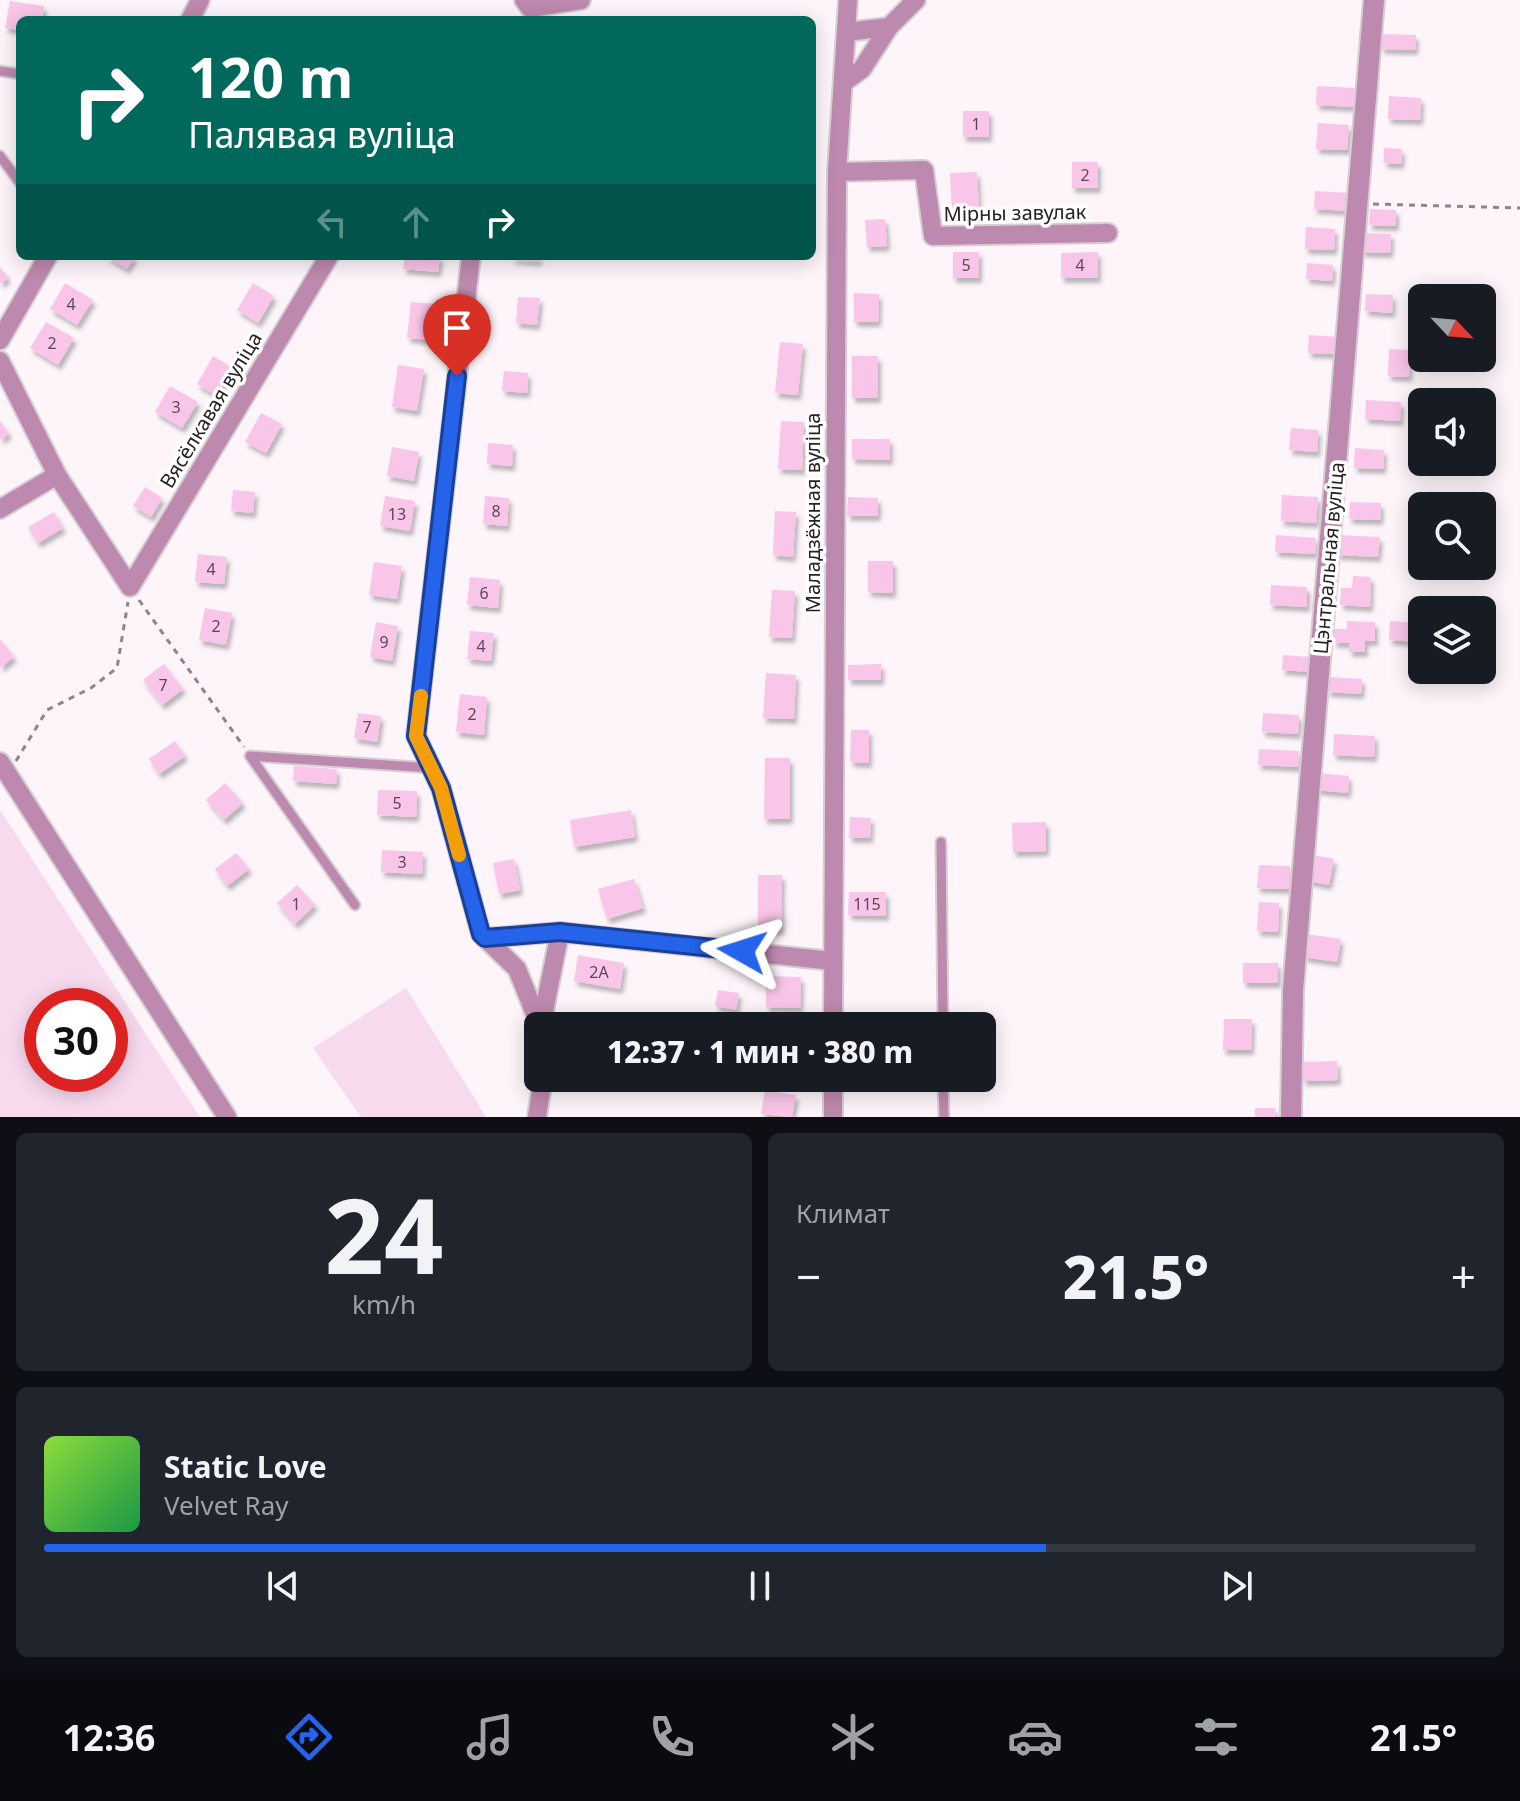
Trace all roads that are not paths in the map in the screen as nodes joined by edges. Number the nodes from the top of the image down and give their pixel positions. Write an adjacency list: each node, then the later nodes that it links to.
1 (581, 0): 5 (street)
2 (848, 0): 7 (street, Маладзёжная вуліца)
3 (916, 0): 6 (street)
4 (1374, 0): 38 (street, Цэнтральная вуліца)
5 (523, 9)
6 (889, 27): 7 (street); 8 (street)
7 (846, 32): 8 (street, Маладзёжная вуліца)
8 (843, 83): 10 (street, Маладзёжная вуліца)
9 (0, 156): 11 (lane)
10 (837, 172): 12 (street, Мірны завулак); 26 (street, Маладзёжная вуліца)
11 (16, 178)
12 (1108, 233)
13 (46, 260): 16 (street)
14 (327, 260): 18 (street, Вясёлкавая вуліца)
15 (471, 260): 21 (street)
16 (0, 340)
17 (0, 361): 18 (street)
18 (57, 475): 19 (street)
19 (0, 509)
20 (4, 768): 34 (street)
21 (432, 768): 23 (lane); 25 (street)
22 (941, 842): 30 (lane)
23 (355, 905)
24 (560, 932): 25 (street); 26 (street); 28 (street)
25 (485, 938): 27 (street)
26 (832, 961): 29 (street, Маладзёжная вуліца)
27 (534, 1012)
28 (543, 1012)
29 (833, 1012)
30 (943, 1012)
31 (541, 1092): 35 (street)
32 (833, 1092): 36 (street)
33 (943, 1092): 37 (lane)
34 (227, 1117)
35 (537, 1117)
36 (833, 1117)
37 (944, 1117)
38 (1291, 1117)

